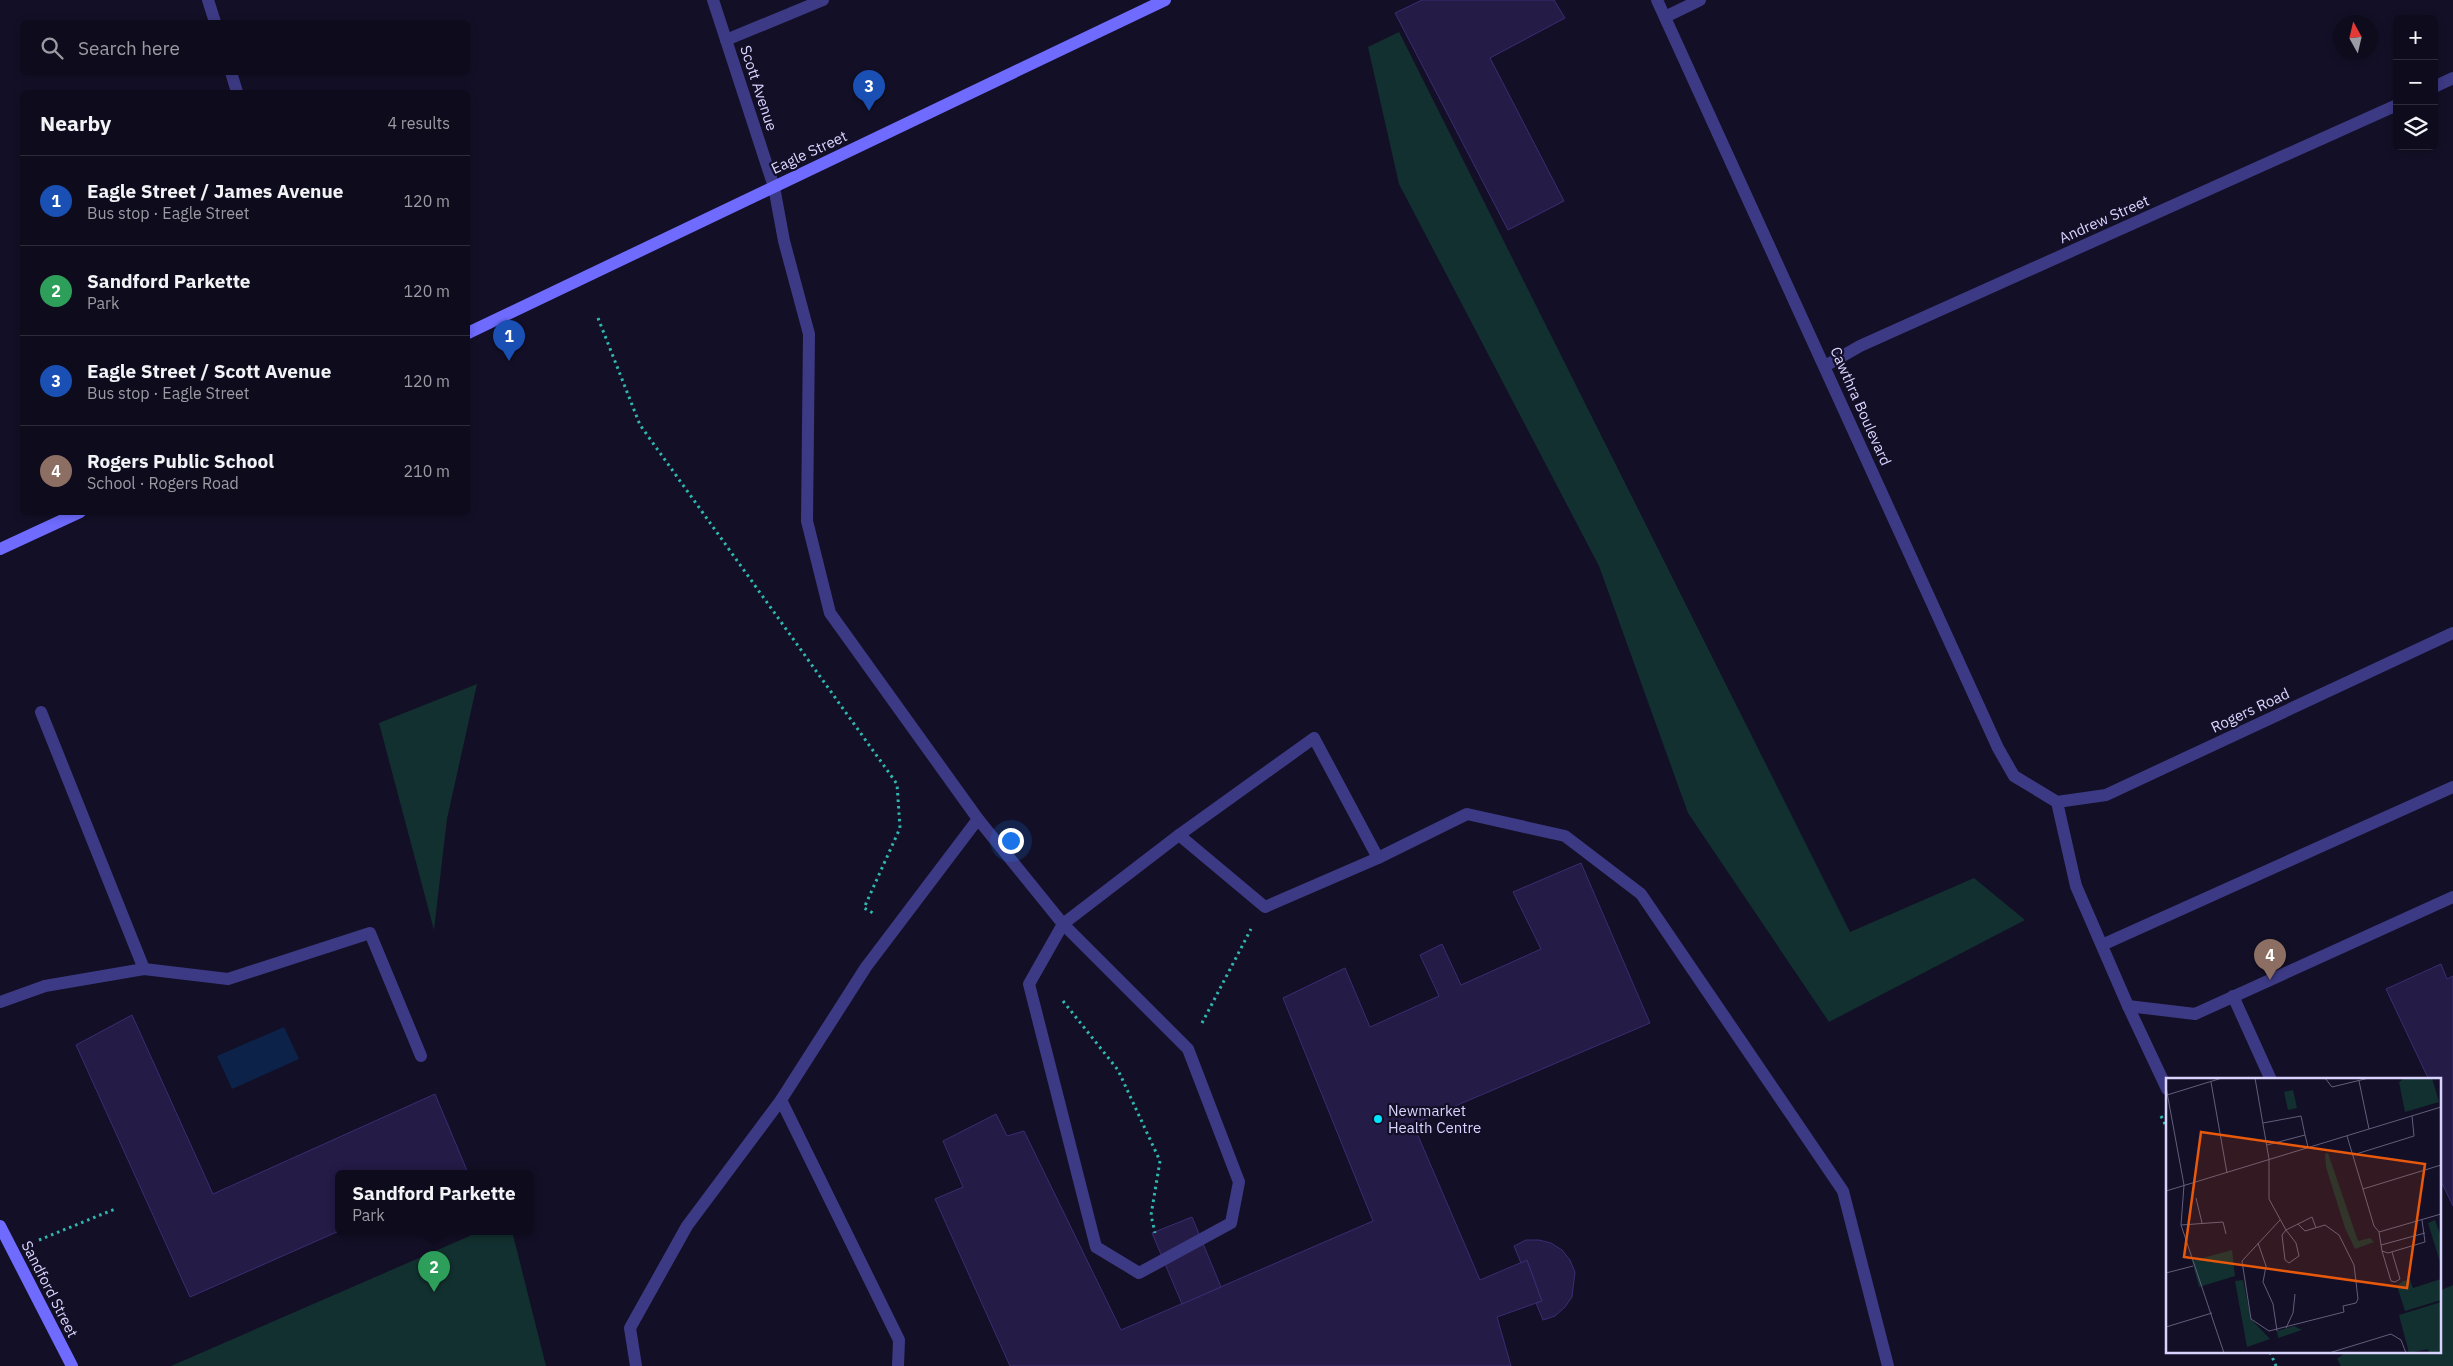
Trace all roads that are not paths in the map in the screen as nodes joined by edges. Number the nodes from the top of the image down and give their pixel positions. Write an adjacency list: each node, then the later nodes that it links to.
1 (208, 0): 8 (street)
2 (714, 0): 9 (street, Scott Avenue)
3 (823, 0): 9 (street)
4 (1165, 0): 15 (main road, Eagle Street)
5 (1657, 0): 7 (street, Cawthra Boulevard)
6 (1700, 0): 7 (street)
7 (1664, 17): 17 (street, Cawthra Boulevard)
8 (214, 20)
9 (726, 40): 15 (street, Scott Avenue)
10 (232, 75): 13 (street)
11 (2453, 78): 12 (street)
12 (2438, 85)
13 (236, 90)
14 (2393, 107): 17 (street, Andrew Street)
15 (774, 187): 16 (main road, Eagle Street); 24 (street, Scott Avenue)
16 (470, 332)
17 (1825, 366): 23 (street, Cawthra Boulevard)
18 (74, 515): 19 (main road)
19 (0, 549)
20 (2453, 632): 23 (street, Rogers Road)
21 (41, 712): 30 (street)
22 (2453, 787): 29 (street)
23 (2057, 802): 29 (street)
24 (978, 819): 28 (street, Scott Avenue); 37 (street)
25 (1179, 835): 26 (street); 26 (street); 28 (street)
26 (1378, 858): 42 (street)
27 (2453, 897): 31 (street)
28 (1063, 924): 28 (street, Scott Avenue)
29 (2102, 945): 33 (street)
30 (144, 968): 32 (street); 34 (street)
31 (2233, 996): 33 (street); 35 (street)
32 (0, 1002)
33 (2128, 1006): 36 (street)
34 (421, 1056)
35 (2270, 1078)
36 (2166, 1087)
37 (781, 1100): 40 (street); 41 (street)
38 (0, 1226): 39 (main road, Sandford Street)
39 (72, 1366)
40 (636, 1366)
41 (898, 1366)
42 (1888, 1366)

